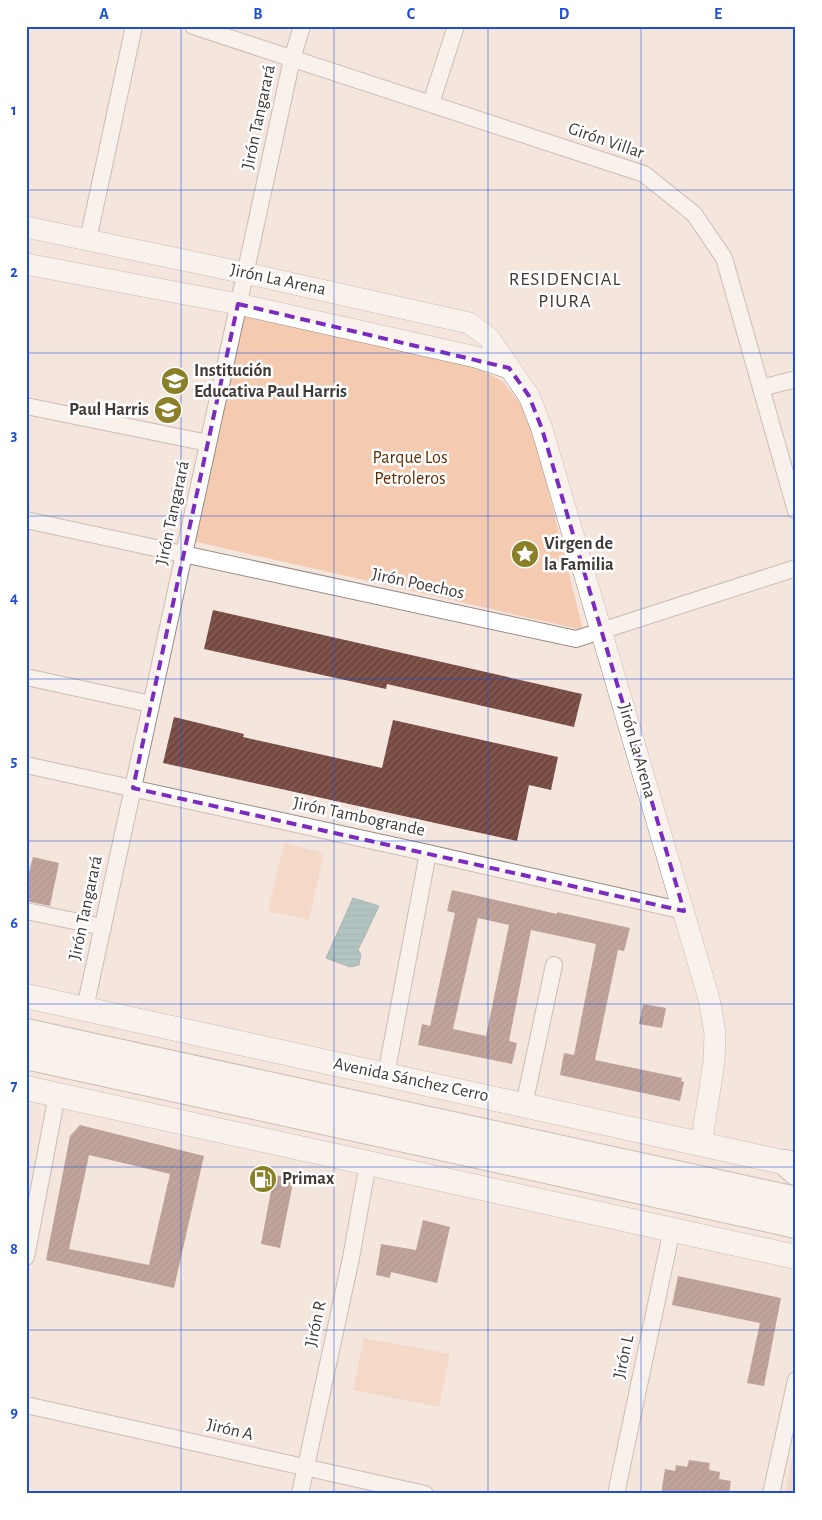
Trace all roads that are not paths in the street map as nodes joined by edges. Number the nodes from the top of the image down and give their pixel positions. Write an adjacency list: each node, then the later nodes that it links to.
1 (134, 26): 8 (street)
2 (193, 26): 5 (street, Girón Villar)
3 (302, 26): 5 (street, Jirón Tangarará)
4 (456, 26): 6 (street)
5 (292, 59): 6 (street, Girón Villar); 10 (street, Jirón Tangarará)
6 (431, 103): 14 (street, Girón Villar)
7 (26, 226): 8 (street, Jirón La Arena)
8 (88, 240): 10 (street, Jirón La Arena)
9 (26, 264): 11 (street, Jirón La Arena)
10 (245, 273): 11 (street, Jirón Tangarará); 12 (street, Jirón La Arena)
11 (238, 304): 12 (street, Jirón La Arena); 16 (street, Jirón Tangarará)
12 (509, 368): 21 (street, Jirón La Arena)
13 (796, 379): 14 (street)
14 (761, 388): 17 (street, Girón Villar)
15 (26, 406): 16 (street)
16 (208, 444): 19 (street, Jirón Tangarará)
17 (796, 511)
18 (26, 520): 19 (street, Jirón Poechos)
19 (184, 553): 21 (street, Jirón Poechos); 23 (street, Jirón Tangarará)
20 (796, 568): 21 (street, Jirón Poechos)
21 (602, 631): 28 (street, Jirón La Arena)
22 (26, 677): 23 (street)
23 (151, 704): 25 (street, Jirón Tangarará)
24 (26, 765): 25 (street, Jirón Tambogrande)
25 (133, 788): 26 (street, Jirón Tambogrande); 29 (street, Jirón Tangarará)
26 (428, 853): 28 (street, Jirón Tambogrande); 35 (street)
27 (26, 910): 29 (street)
28 (684, 911): 39 (street, Jirón La Arena)
29 (103, 927): 32 (street, Jirón Tangarará)
30 (554, 965): 38 (street)
31 (26, 996): 32 (main road, Avenida Sánchez Cerro)
32 (85, 1008): 35 (main road, Avenida Sánchez Cerro)
33 (26, 1032): 42 (main road, Avenida Sánchez Cerro)
34 (26, 1056): 43 (main road)
35 (386, 1075): 38 (main road, Avenida Sánchez Cerro)
36 (26, 1088): 37 (main road)
37 (57, 1095): 40 (main road); 46 (street)
38 (524, 1105): 39 (main road, Avenida Sánchez Cerro)
39 (702, 1145): 41 (main road, Avenida Sánchez Cerro)
40 (368, 1163): 44 (main road); 49 (street, Jirón R)
41 (793, 1167)
42 (796, 1200)
43 (796, 1225)
44 (672, 1229): 45 (main road); 52 (street, Jirón L)
45 (796, 1256)
46 (26, 1257)
47 (796, 1380): 53 (street)
48 (26, 1405): 49 (street, Jirón A)
49 (306, 1467): 50 (street, Jirón R); 51 (street, Jirón A)
50 (300, 1494)
51 (424, 1494)
52 (616, 1494)
53 (771, 1494)

